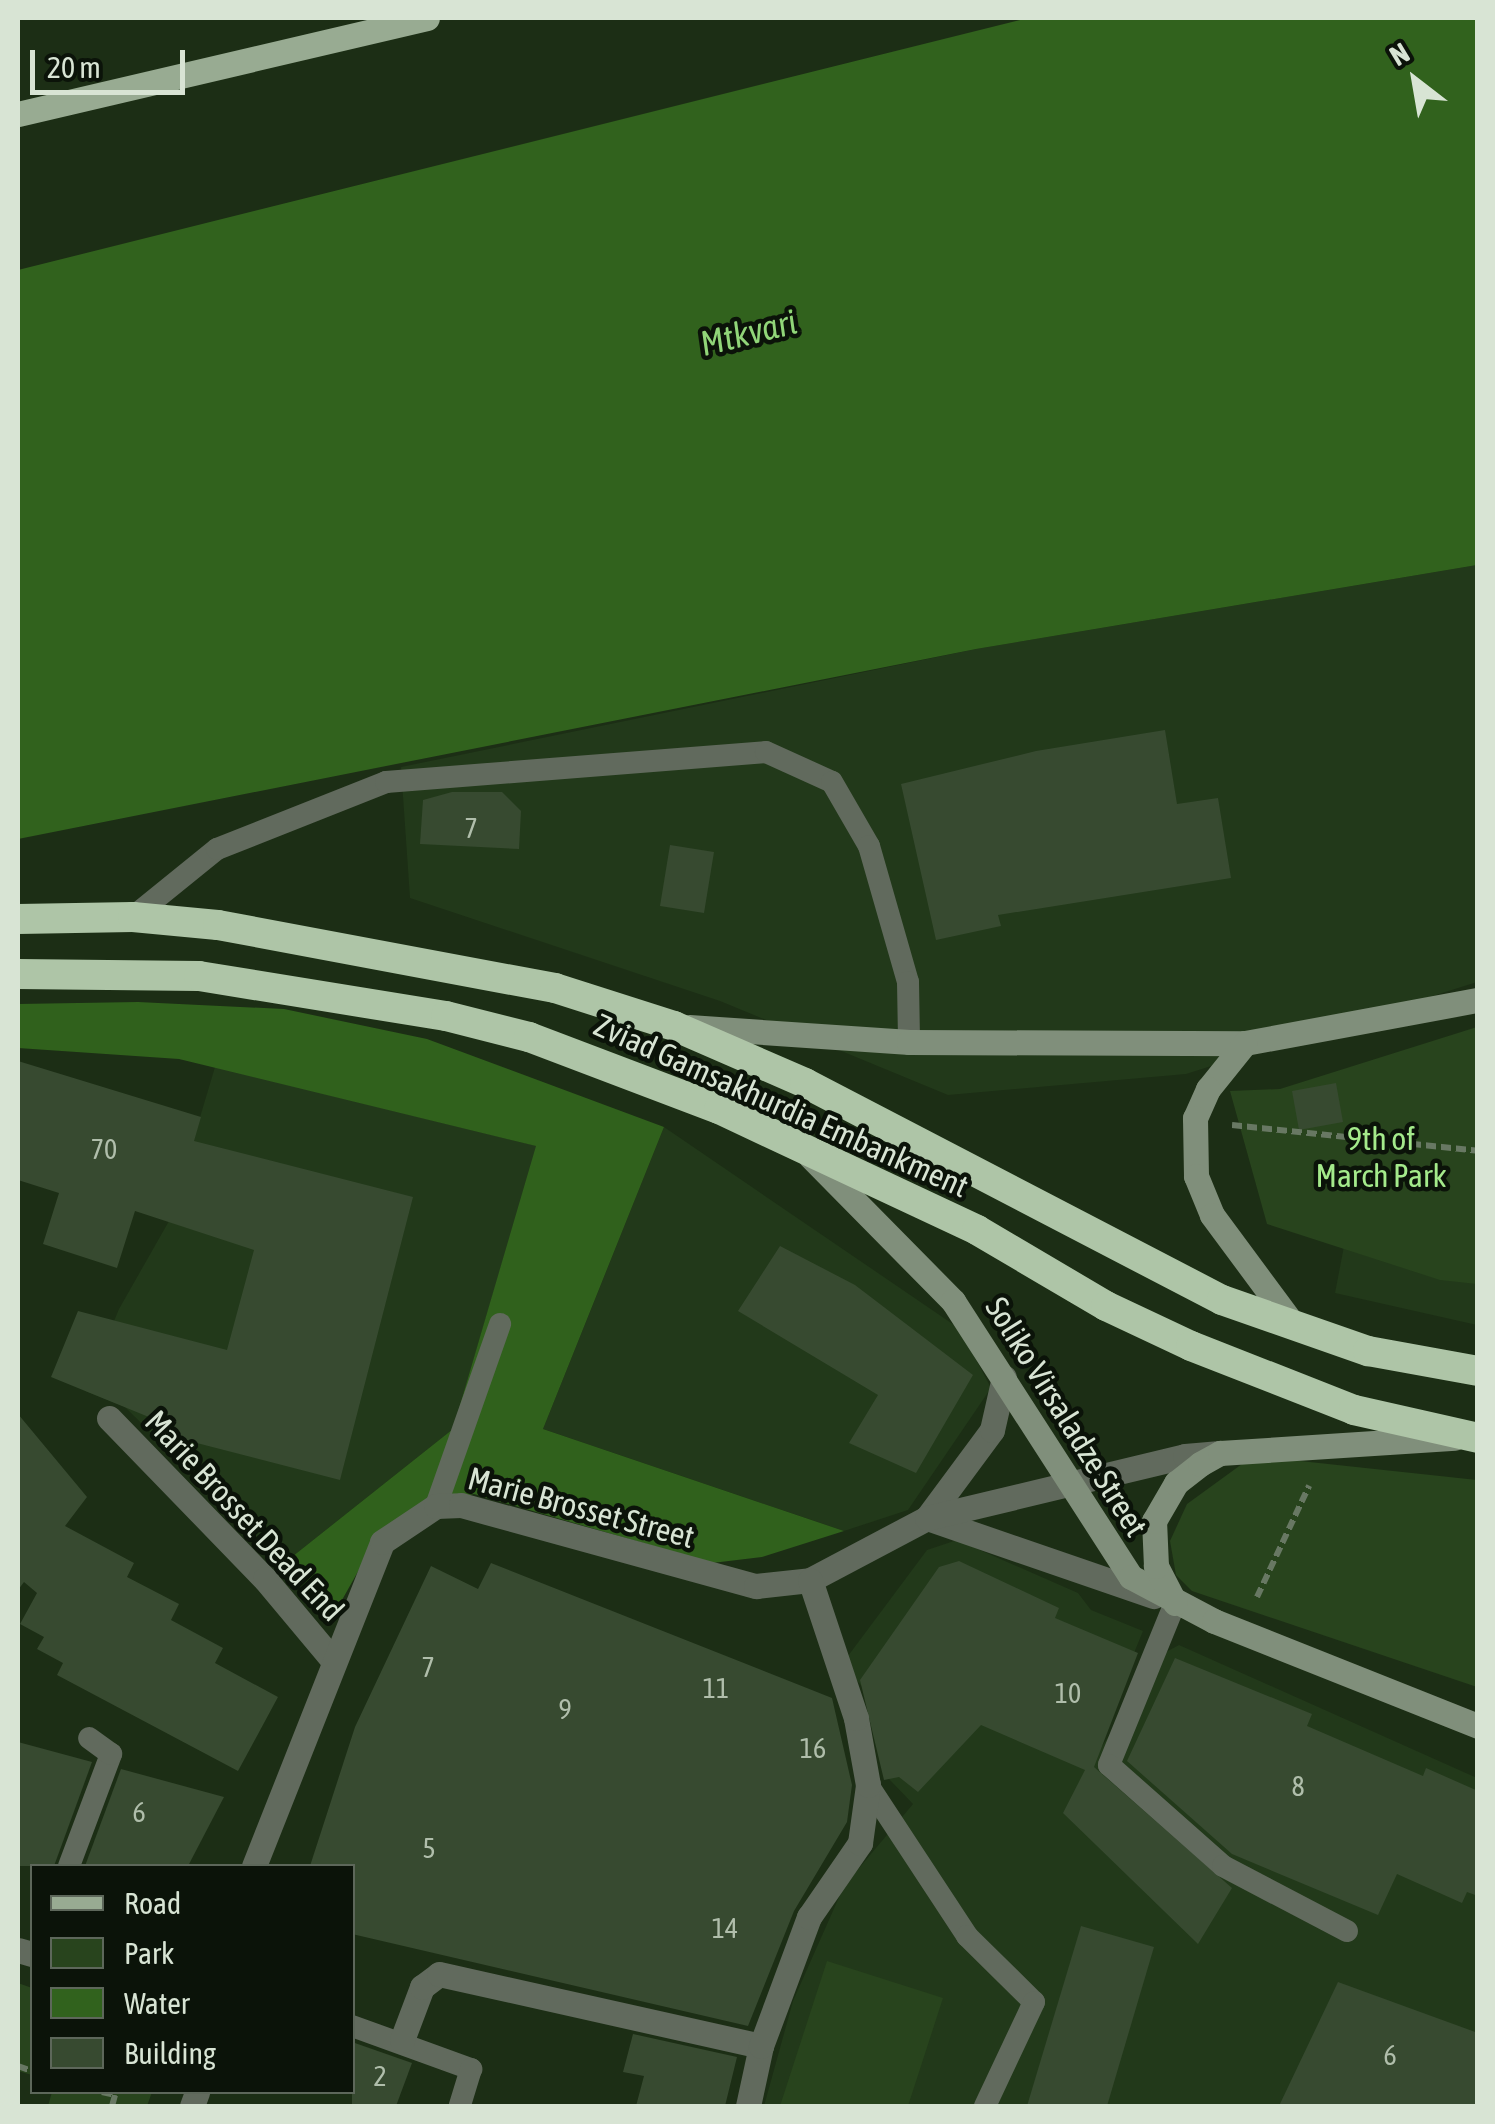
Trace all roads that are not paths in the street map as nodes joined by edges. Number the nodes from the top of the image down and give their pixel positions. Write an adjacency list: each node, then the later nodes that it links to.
1 (427, 18): 2 (main road)
2 (18, 114)
3 (133, 917): 4 (highway, Zviad Gamsakhurdia Embankment); 7 (highway, Zviad Gamsakhurdia Embankment); 8 (lane)
4 (18, 920)
5 (18, 974): 10 (highway, Zviad Gamsakhurdia Embankment)
6 (1478, 1000): 9 (street)
7 (674, 1026): 8 (street); 12 (highway, Zviad Gamsakhurdia Embankment)
8 (910, 1042): 9 (street)
9 (1245, 1043): 12 (street)
10 (806, 1152): 14 (street, Soliko Virsaladze Street); 16 (highway, Zviad Gamsakhurdia Embankment)
11 (500, 1324): 19 (lane)
12 (1297, 1330): 13 (highway, Zviad Gamsakhurdia Embankment)
13 (1478, 1370)
14 (1004, 1377): 18 (street, Soliko Virsaladze Street); 20 (street, Marie Brosset Street)
15 (108, 1418): 23 (street, Marie Brosset Dead End)
16 (1471, 1438): 17 (street)
17 (1220, 1453): 18 (street, Marie Brosset Street); 22 (street)
18 (1068, 1482): 20 (street, Marie Brosset Street); 22 (street, Soliko Virsaladze Street)
19 (436, 1506): 21 (street, Marie Brosset Street); 23 (street, Marie Brosset Street)
20 (927, 1518): 21 (street, Marie Brosset Street); 22 (street)
21 (810, 1580): 26 (street)
22 (1174, 1603): 24 (street, Soliko Virsaladze Street); 29 (lane)
23 (331, 1658): 28 (street, Marie Brosset Street)
24 (1478, 1726)
25 (89, 1738): 27 (lane)
26 (868, 1785): 32 (street); 35 (lane)
27 (70, 1864)
28 (255, 1864)
29 (1348, 1930)
30 (355, 2027): 31 (lane)
31 (402, 2040): 32 (street); 33 (lane)
32 (761, 2046): 34 (street)
33 (460, 2106)
34 (748, 2106)
35 (985, 2106)

